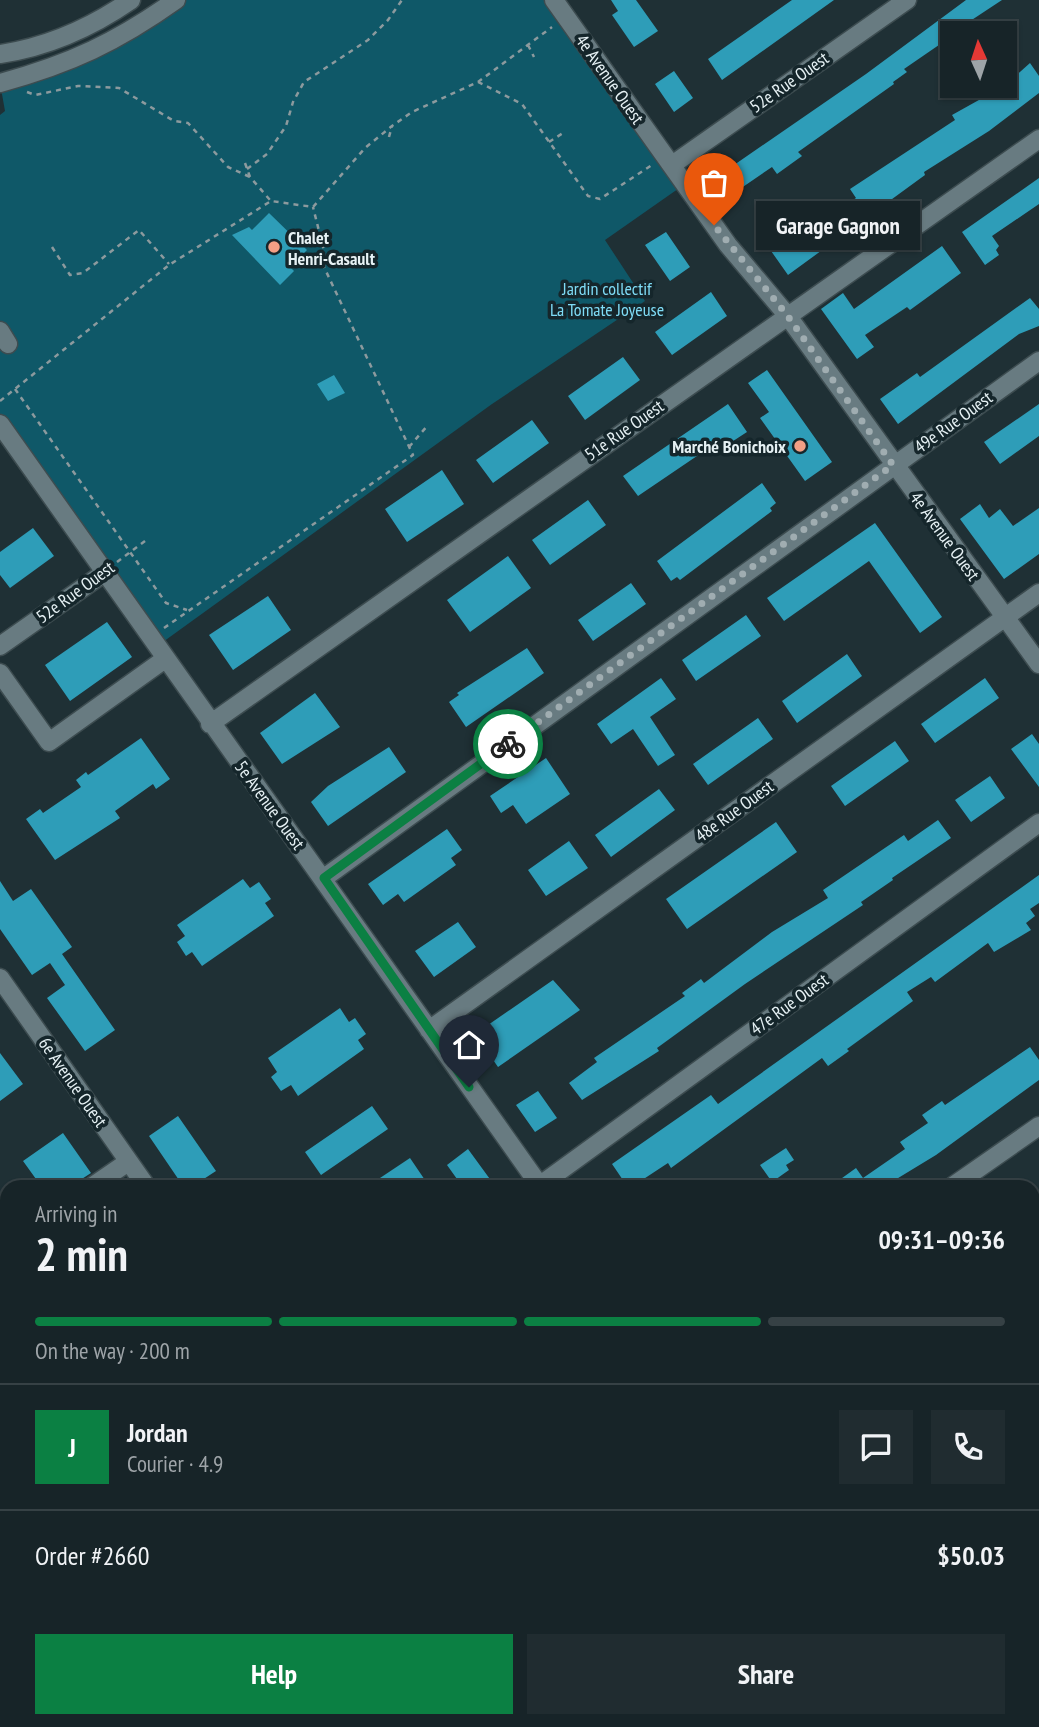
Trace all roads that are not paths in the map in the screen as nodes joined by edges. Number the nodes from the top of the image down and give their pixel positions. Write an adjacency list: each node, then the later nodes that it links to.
1 (131, 0): 5 (street)
2 (176, 0): 6 (street)
3 (554, 0): 8 (street, 4e Avenue Ouest)
4 (907, 0): 8 (street, 52e Rue Ouest)
5 (0, 54)
6 (0, 83)
7 (1039, 139): 9 (street, 51e Rue Ouest)
8 (668, 160): 9 (street, 4e Avenue Ouest)
9 (787, 315): 12 (street, 4e Avenue Ouest); 20 (street, 51e Rue Ouest)
10 (1039, 361): 12 (street, 49e Rue Ouest)
11 (0, 424): 13 (street, 5e Avenue Ouest)
12 (893, 465): 15 (street, 4e Avenue Ouest); 22 (street, 49e Rue Ouest)
13 (104, 573): 16 (street, 52e Rue Ouest); 17 (street, 5e Avenue Ouest)
14 (1039, 593): 15 (street, 48e Rue Ouest)
15 (1005, 618): 18 (street, 4e Avenue Ouest); 25 (street, 48e Rue Ouest)
16 (0, 646)
17 (165, 659): 19 (street); 20 (street, 5e Avenue Ouest)
18 (1039, 664)
19 (0, 673)
20 (210, 724): 22 (street, 5e Avenue Ouest)
21 (1039, 823): 31 (street, 47e Rue Ouest)
22 (324, 878): 25 (street, 5e Avenue Ouest)
23 (0, 978): 24 (street, 6e Avenue Ouest)
24 (6, 998): 27 (street, 6e Avenue Ouest)
25 (429, 1030): 30 (street, 5e Avenue Ouest)
26 (1039, 1126): 32 (street)
27 (128, 1162): 28 (street); 29 (street, 6e Avenue Ouest)
28 (102, 1180)
29 (142, 1180)
30 (536, 1180)
31 (548, 1180)
32 (962, 1180)

